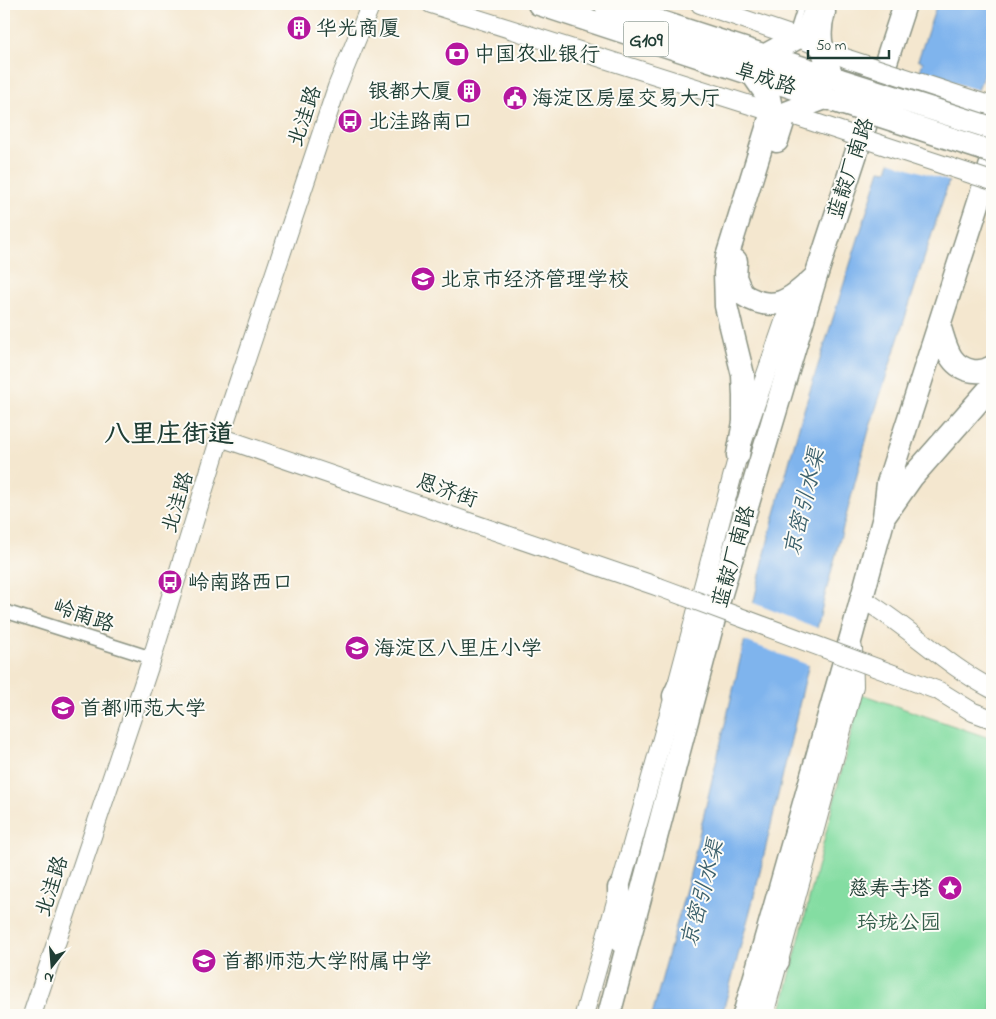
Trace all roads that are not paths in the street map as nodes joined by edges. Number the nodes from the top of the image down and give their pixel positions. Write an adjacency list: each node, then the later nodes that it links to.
1 (371, 4): 25 (street, 北洼路)
2 (431, 4): 15 (street)
3 (539, 4): 12 (highway, 阜成路 / G109)
4 (605, 4): 12 (highway, 阜成路 / G109)
5 (700, 4): 10 (street)
6 (802, 4): 10 (lane)
7 (818, 4): 10 (highway)
8 (826, 4): 11 (highway)
9 (905, 4): 20 (highway, 蓝靛厂南路)
10 (798, 37): 11 (street); 12 (highway)
11 (821, 49): 13 (highway)
12 (758, 65): 13 (highway, 阜成路 / G109); 15 (highway)
13 (836, 83): 14 (street, bridge); 15 (highway); 16 (highway, 阜成路 / G109, bridge); 17 (highway, 阜成路 / G109, bridge)
14 (992, 106)
15 (779, 113): 19 (street, bridge); 21 (highway); 26 (highway)
16 (992, 128)
17 (992, 152)
18 (992, 160): 22 (highway)
19 (992, 181)
20 (816, 276): 21 (highway); 29 (highway, 蓝靛厂南路)
21 (792, 299): 26 (street, 蓝靛厂南路)
22 (939, 325): 23 (highway); 27 (highway)
23 (992, 367)
24 (992, 386): 27 (highway)
25 (220, 437): 32 (street, 北洼路); 34 (street, 恩济街, bridge)
26 (738, 455): 35 (street, 蓝靛厂南路)
27 (884, 517): 28 (highway)
28 (861, 598): 31 (highway); 33 (street)
29 (720, 600): 35 (highway); 40 (highway, 蓝靛厂南路)
30 (4, 611): 32 (street, 岭南路)
31 (852, 634): 39 (street); 41 (highway)
32 (152, 658): 42 (street, 北洼路)
33 (992, 689)
34 (939, 691): 36 (street); 37 (street)
35 (674, 696): 38 (street, 蓝靛厂南路)
36 (992, 707)
37 (992, 719)
38 (619, 888): 40 (highway); 43 (street, 蓝靛厂南路)
39 (778, 961): 41 (highway)
40 (622, 967): 44 (highway, 蓝靛厂南路)
41 (752, 1011)
42 (32, 1015)
43 (584, 1015)
44 (609, 1015)

